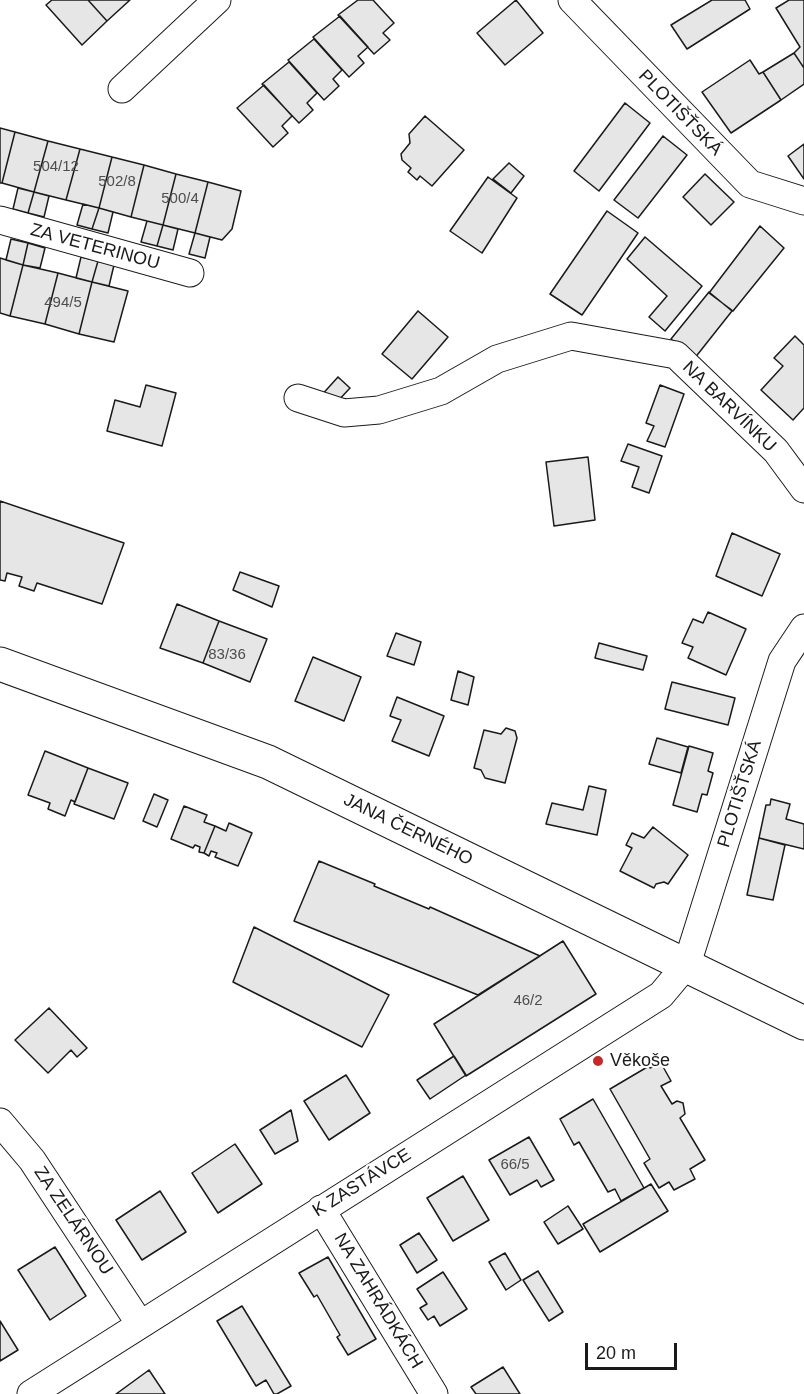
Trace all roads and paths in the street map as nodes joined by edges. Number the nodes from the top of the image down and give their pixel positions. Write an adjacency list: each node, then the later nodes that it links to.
1 (217, 0): 3 (street)
2 (572, 0): 4 (street, PLOTIŠŤSKÁ)
3 (122, 88)
4 (804, 201)
5 (0, 220): 6 (street, ZA VETERINOU)
6 (190, 273)
7 (298, 398): 8 (street, NA BARVÍNKU)
8 (804, 489)
9 (804, 628): 11 (street, PLOTIŠŤSKÁ)
10 (0, 664): 11 (street, JANA ČERNÉHO)
11 (687, 964): 12 (street, JANA ČERNÉHO); 14 (street, K ZASTÁVCE)
12 (804, 1023)
13 (0, 1122): 15 (street, ZA ZELÁRNOU)
14 (321, 1209): 15 (street, K ZASTÁVCE); 17 (street, NA ZAHRÁDKÁCH)
15 (140, 1324): 16 (street, K ZASTÁVCE)
16 (31, 1394)
17 (434, 1394)

